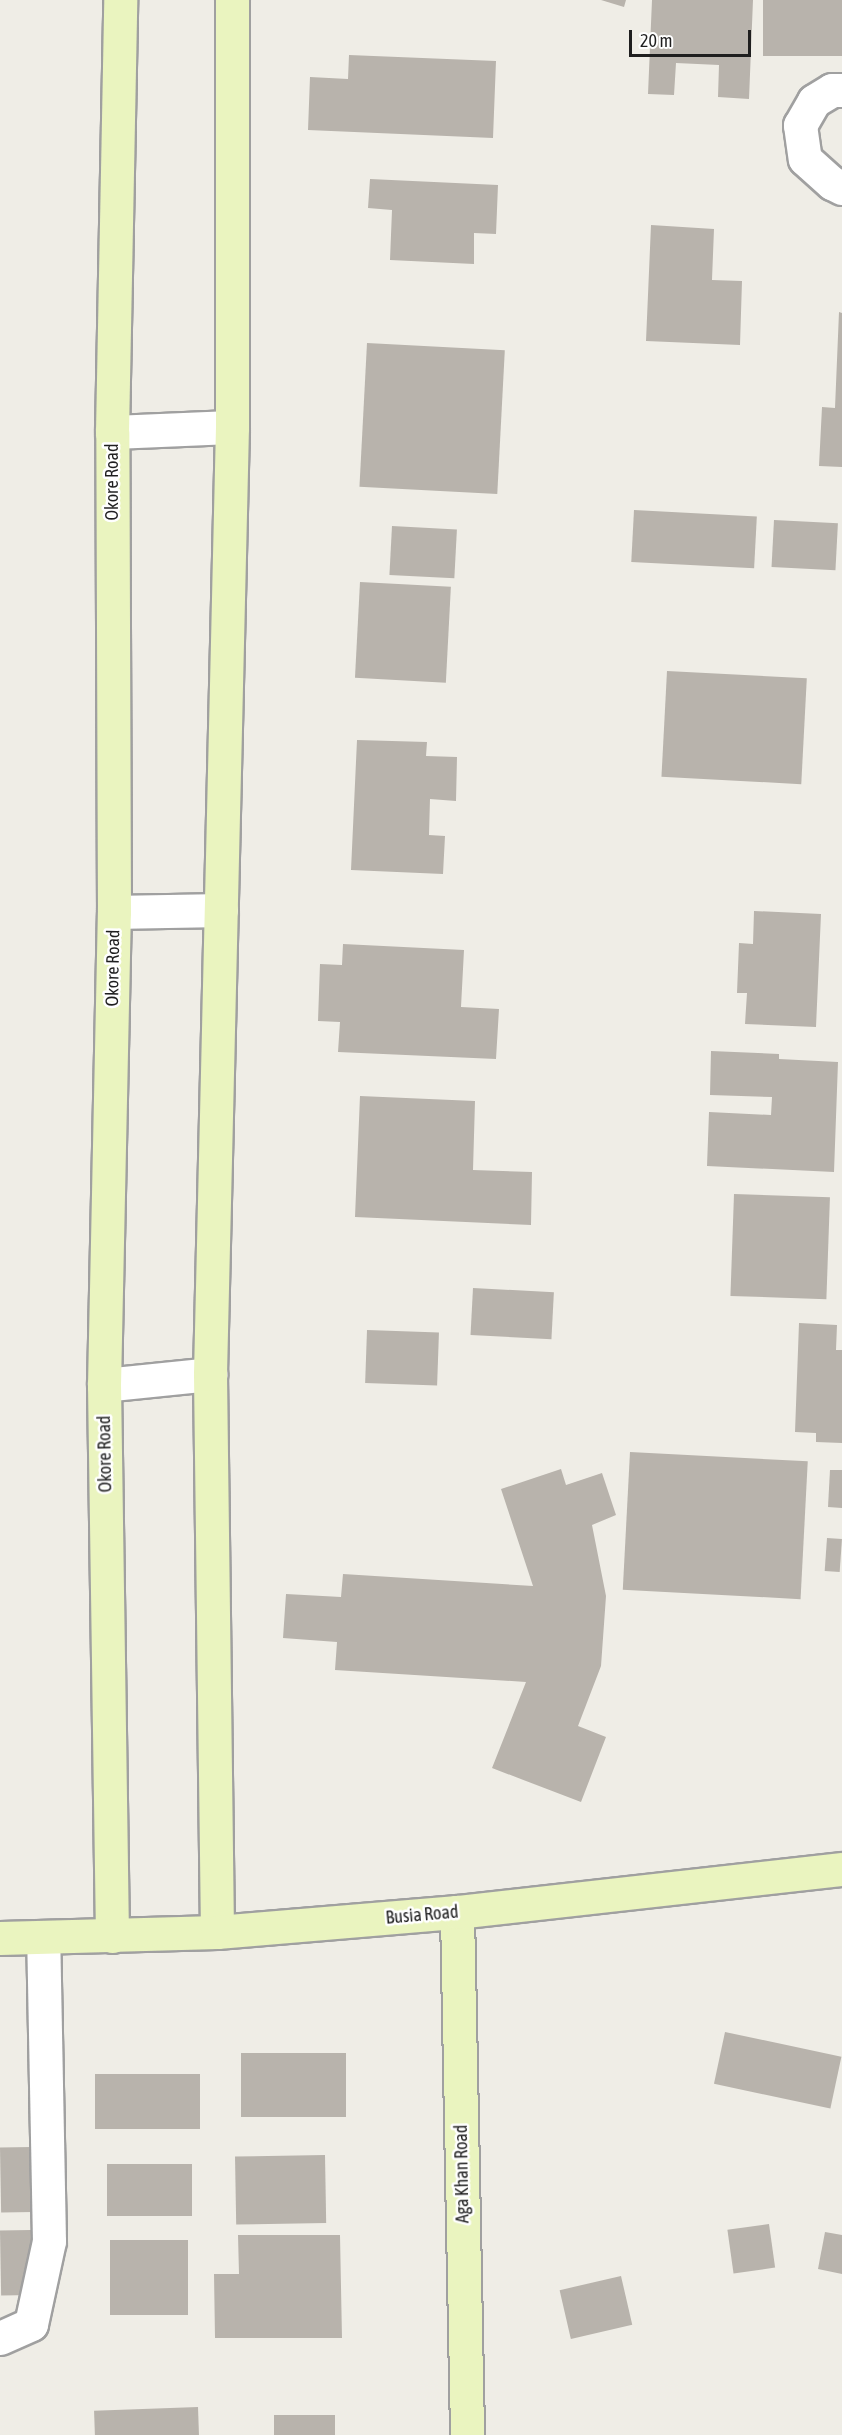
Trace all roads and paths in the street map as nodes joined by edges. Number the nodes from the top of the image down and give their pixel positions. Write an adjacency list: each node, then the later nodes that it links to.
1 (120, 0): 6 (street, Okore Road)
2 (232, 0): 5 (street)
3 (842, 90): 4 (street)
4 (842, 188)
5 (232, 428): 6 (street); 7 (street)
6 (112, 432): 8 (street, Okore Road)
7 (221, 910): 8 (street); 9 (street)
8 (114, 912): 10 (street, Okore Road)
9 (210, 1374): 10 (street); 13 (street)
10 (104, 1385): 14 (street, Okore Road)
11 (842, 1869): 12 (street, Busia Road)
12 (457, 1912): 13 (street, Busia Road); 18 (street, Aga Khan Road)
13 (217, 1932): 14 (street, Busia Road)
14 (112, 1936): 16 (street, Busia Road)
15 (0, 1938): 16 (street, Busia Road)
16 (43, 1938): 17 (street)
17 (0, 2338)
18 (467, 2435)

